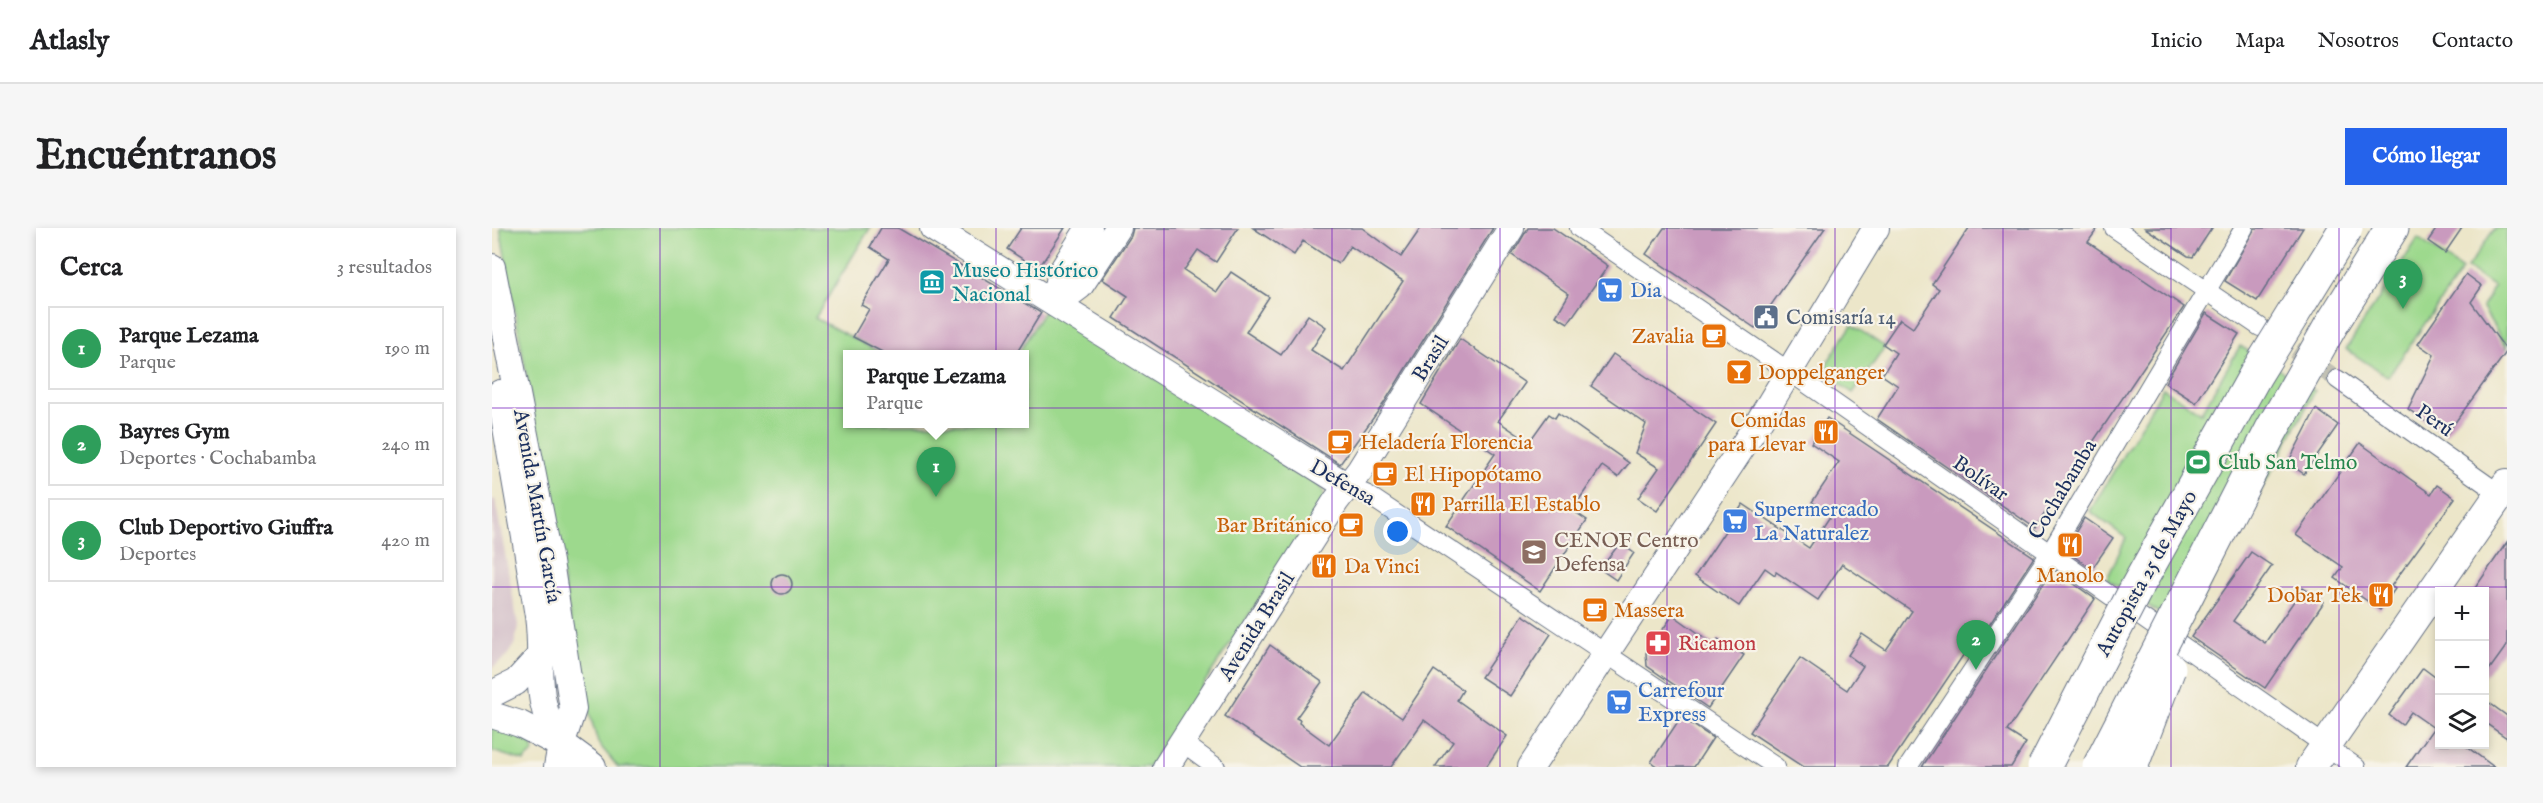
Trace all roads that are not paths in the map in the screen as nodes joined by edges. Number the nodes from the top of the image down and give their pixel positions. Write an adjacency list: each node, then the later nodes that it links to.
1 (933, 228): 14 (main road, Defensa)
2 (1089, 228): 14 (main road)
3 (1118, 228): 14 (main road)
4 (1511, 228): 19 (main road, Brasil)
5 (1579, 228): 17 (street, Bolívar)
6 (1876, 228): 17 (main road)
7 (2114, 228): 12 (street)
8 (2244, 228): 12 (street, Cochabamba)
9 (2346, 228): 36 (highway, Autopista 25 de Mayo, bridge)
10 (2392, 228): 21 (highway, Autopista 25 de Mayo, bridge)
11 (492, 267): 13 (main road, Avenida Martín García)
12 (2206, 291): 15 (street); 22 (street, Cochabamba)
13 (495, 294): 28 (main road, Avenida Martín García)
14 (1056, 304): 19 (main road, Defensa)
15 (2260, 327)
16 (492, 353): 24 (main road, Avenida Martín García)
17 (1790, 372): 22 (street, Bolívar); 23 (main road)
18 (2337, 379): 20 (street, Perú)
19 (1347, 486): 23 (street, Defensa); 27 (main road, Avenida Brasil)
20 (2505, 492): 29 (main road)
21 (2217, 537): 37 (highway, Autopista 25 de Mayo, bridge); 38 (highway, bridge)
22 (2050, 553): 29 (street, Bolívar); 35 (street, Cochabamba)
23 (1606, 653): 33 (main road); 34 (street, Defensa)
24 (538, 658): 25 (main road); 28 (main road, Avenida Martín García)
25 (492, 694)
26 (492, 715): 28 (main road)
27 (1182, 742): 31 (main road, Avenida Brasil); 32 (street)
28 (559, 756): 30 (main road)
29 (2318, 756): 39 (street, Bolívar)
30 (591, 767)
31 (1166, 767)
32 (1216, 767)
33 (1531, 767)
34 (1776, 767)
35 (1908, 767)
36 (2044, 767)
37 (2099, 767)
38 (2131, 767)
39 (2356, 767)

